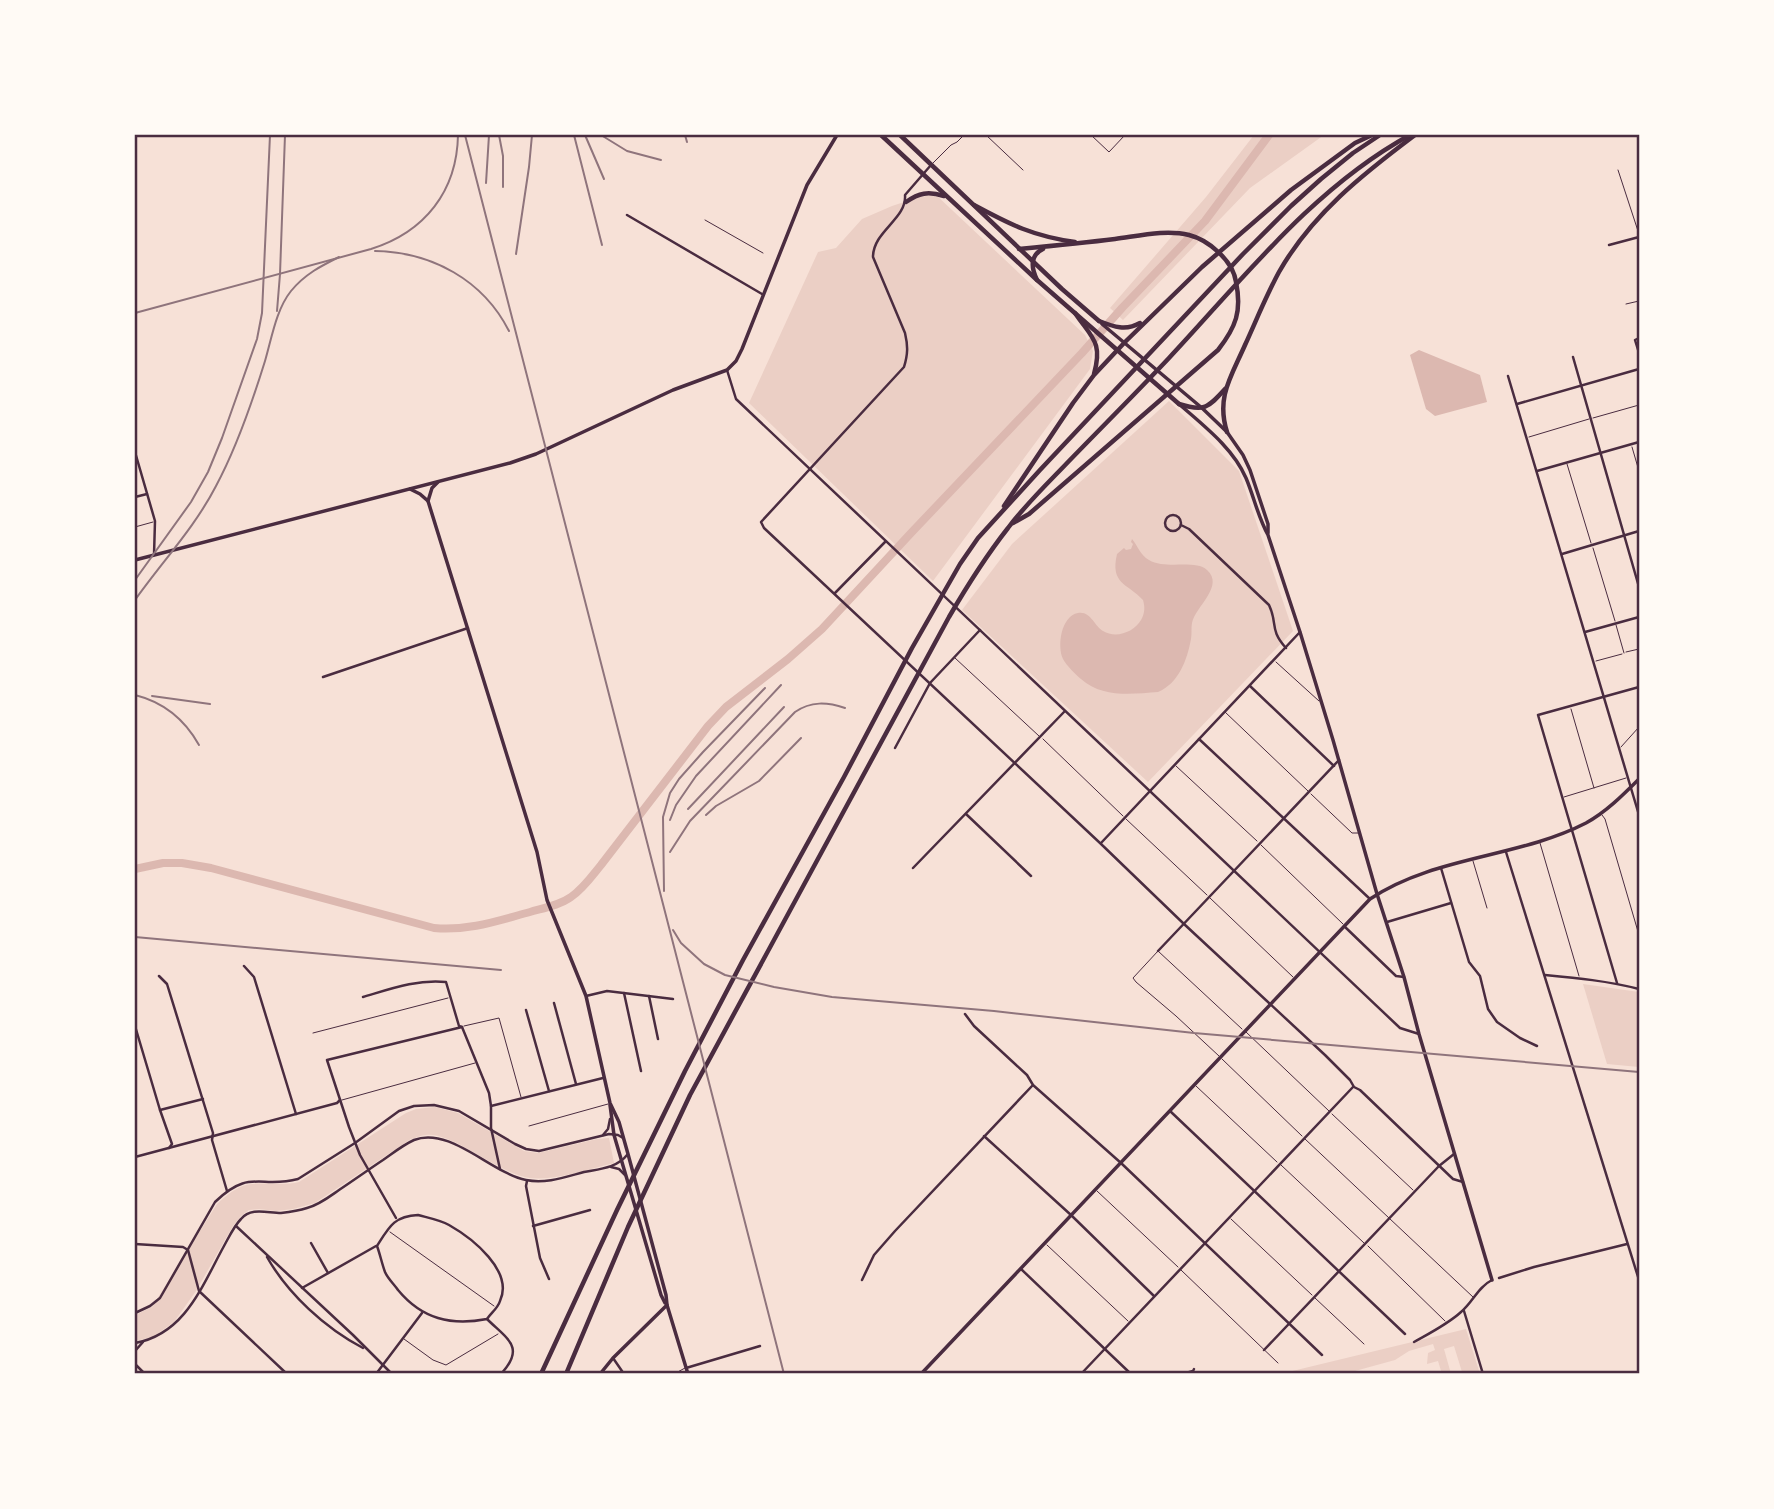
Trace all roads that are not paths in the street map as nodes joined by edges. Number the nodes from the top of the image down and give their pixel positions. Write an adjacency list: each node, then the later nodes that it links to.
1 (830, 135): 12 (street)
2 (837, 135): 12 (street)
3 (881, 135): 17 (main road)
4 (900, 135): 14 (main road)
5 (964, 135): 14 (lane)
6 (986, 135): 15 (lane)
7 (1091, 135): 8 (lane)
8 (1125, 135)
9 (1372, 135): 34 (main road)
10 (1380, 135): 70 (main road)
11 (1412, 135): 13 (main road)
12 (833, 141): 31 (street)
13 (1403, 141): 47 (main road); 72 (main road)
14 (932, 164): 17 (street); 20 (main road)
15 (1023, 170)
16 (1618, 170): 23 (lane)
17 (922, 175): 18 (main road); 19 (street)
18 (946, 196): 19 (main road); 30 (main road)
19 (906, 202): 61 (street)
20 (974, 205): 24 (main road); 27 (main road)
21 (627, 215): 31 (street)
22 (705, 220): 28 (lane)
23 (1639, 236): 25 (street)
24 (1083, 243): 26 (main road); 72 (main road)
25 (1609, 245)
26 (1051, 246): 27 (main road); 29 (main road)
27 (1019, 249): 29 (main road)
28 (764, 253)
29 (1033, 262): 30 (main road); 35 (main road)
30 (1037, 281): 36 (main road)
31 (762, 294): 43 (street)
32 (1639, 301): 33 (lane)
33 (1626, 304)
34 (1158, 310): 35 (main road); 38 (main road)
35 (1112, 329): 38 (street)
36 (1090, 331): 39 (main road); 44 (main road)
37 (1637, 339): 40 (street)
38 (1125, 342): 39 (main road); 51 (street)
39 (1117, 350): 44 (main road); 48 (main road)
40 (1639, 353)
41 (1573, 357): 46 (street)
42 (1639, 369): 46 (street)
43 (727, 370): 61 (street); 64 (street)
44 (1094, 375): 70 (main road)
45 (1508, 376): 49 (street)
46 (1581, 385): 49 (street); 52 (street)
47 (1225, 389): 51 (main road); 53 (main road)
48 (1180, 404): 51 (main road); 75 (street)
49 (1517, 404): 54 (street)
50 (1639, 405): 52 (lane)
51 (1202, 408): 53 (street)
52 (1591, 419): 54 (lane); 58 (street)
53 (1227, 432): 75 (street)
54 (1527, 437): 62 (street)
55 (1639, 442): 56 (street)
56 (1631, 444): 58 (street); 63 (lane)
57 (135, 452): 60 (street)
58 (1601, 452): 59 (street); 76 (street)
59 (1567, 463): 62 (street); 78 (lane)
60 (137, 466): 66 (street)
61 (810, 470): 77 (street); 83 (street)
62 (1537, 471): 79 (street)
63 (1639, 471)
64 (440, 481): 65 (street); 68 (street)
65 (410, 489): 68 (street); 80 (street)
66 (147, 494): 67 (street); 69 (street)
67 (135, 497)
68 (428, 501): 86 (street)
69 (155, 521): 73 (lane); 80 (street)
70 (990, 525): 284 (main road)
71 (1181, 525): 71 (street); 90 (street)
72 (1010, 526): 285 (main road)
73 (135, 527)
74 (1639, 531): 76 (street)
75 (1268, 535): 88 (street)
76 (1624, 535): 78 (street); 82 (street)
77 (887, 543): 83 (street); 87 (street)
78 (1592, 545): 79 (street); 85 (lane)
79 (1562, 554): 89 (street)
80 (154, 555): 81 (street)
81 (135, 561)
82 (1639, 587)
83 (836, 595): 97 (street)
84 (1639, 617): 85 (street)
85 (1616, 624): 89 (street); 92 (lane)
86 (468, 628): 96 (street); 158 (street)
87 (980, 630): 93 (street); 104 (street)
88 (1300, 632): 90 (street); 102 (street)
89 (1585, 632): 95 (street)
90 (1286, 648): 94 (street)
91 (1639, 649): 92 (lane)
92 (1625, 653): 95 (lane)
93 (954, 657): 97 (street); 107 (lane)
94 (1274, 660): 98 (street); 102 (lane)
95 (1594, 662): 101 (street)
96 (323, 677)
97 (930, 683): 109 (street); 112 (street)
98 (1250, 686): 105 (street); 114 (street)
99 (1638, 687): 100 (lane); 101 (street)
100 (1639, 695)
101 (1604, 696): 103 (street); 110 (street)
102 (1321, 702): 111 (street)
103 (1570, 706): 118 (lane); 121 (street)
104 (1065, 710): 107 (street); 119 (street)
105 (1225, 712): 108 (street); 120 (lane)
106 (1639, 727): 110 (lane)
107 (1040, 737): 112 (street); 125 (lane)
108 (1199, 739): 113 (street); 126 (street)
109 (895, 748)
110 (1619, 749): 115 (street)
111 (1339, 760): 114 (street); 128 (street)
112 (1015, 764): 123 (street); 130 (street)
113 (1175, 765): 119 (street); 131 (lane)
114 (1334, 766): 120 (street)
115 (1628, 778): 117 (street); 118 (lane)
116 (1639, 779): 117 (street)
117 (1631, 787): 122 (street); 124 (street)
118 (1594, 788): 121 (lane)
119 (1150, 791): 125 (street); 136 (street)
120 (1309, 792): 126 (street); 128 (lane)
121 (1562, 799): 127 (street)
122 (1601, 813): 127 (street); 146 (lane)
123 (966, 814): 134 (street); 137 (street)
124 (1639, 815)
125 (1125, 818): 130 (street); 139 (lane)
126 (1284, 819): 131 (street); 140 (street)
127 (1571, 830): 129 (street); 155 (street)
128 (1360, 833): 138 (street)
129 (1539, 841): 132 (street); 153 (lane)
130 (1100, 843): 144 (street)
131 (1260, 844): 136 (street); 145 (lane)
132 (1506, 851): 133 (street); 150 (street)
133 (1472, 859): 135 (street); 142 (lane)
134 (913, 868)
135 (1441, 869): 138 (street); 141 (street)
136 (1234, 871): 139 (street); 148 (street)
137 (1031, 876)
138 (1377, 894): 140 (street); 143 (street)
139 (1209, 897): 144 (street); 154 (lane)
140 (1370, 899): 145 (street)
141 (1452, 903): 143 (street); 173 (street)
142 (1488, 908)
143 (1387, 922): 152 (street)
144 (1184, 924): 147 (street); 164 (street)
145 (1344, 926): 148 (street); 152 (street)
146 (1639, 935)
147 (1158, 951): 169 (lane); 174 (lane)
148 (1320, 952): 154 (street); 171 (street)
149 (244, 966): 191 (street)
150 (1545, 975): 153 (street); 233 (street)
151 (159, 976): 184 (street)
152 (1404, 977): 171 (street)
153 (1579, 978): 155 (street)
154 (1295, 979): 164 (street)
155 (1617, 983): 156 (street)
156 (1639, 989)
157 (624, 993): 158 (street); 159 (street); 176 (street)
158 (586, 996): 177 (street)
159 (649, 996): 162 (street); 172 (street)
160 (363, 997): 161 (street)
161 (450, 997): 168 (street); 170 (lane)
162 (673, 999)
163 (554, 1003): 178 (street)
164 (1269, 1005): 169 (street); 181 (street)
165 (526, 1010): 182 (street)
166 (965, 1014): 180 (street)
167 (135, 1026): 188 (street)
168 (462, 1027): 175 (street); 183 (lane); 185 (street)
169 (1245, 1031): 174 (street); 190 (lane)
170 (313, 1033)
171 (1419, 1034): 203 (street)
172 (658, 1039)
173 (1537, 1046)
174 (1220, 1058): 179 (street); 200 (lane)
175 (475, 1063): 185 (lane); 187 (street)
176 (641, 1071)
177 (603, 1077): 178 (street); 186 (street)
178 (576, 1084): 182 (street)
179 (1195, 1084): 189 (street); 208 (lane)
180 (1033, 1086): 198 (street); 207 (street)
181 (1353, 1087): 190 (street); 209 (street)
182 (550, 1091): 183 (street)
183 (522, 1098): 187 (street)
184 (203, 1099): 188 (street); 196 (street)
185 (340, 1100): 191 (street); 201 (street)
186 (610, 1103): 192 (street); 193 (lane); 199 (street)
187 (491, 1106): 194 (street)
188 (160, 1110): 202 (street)
189 (1170, 1111): 207 (street); 218 (street)
190 (1330, 1112): 200 (street); 219 (lane)
191 (296, 1114): 196 (street)
192 (611, 1116): 195 (street); 197 (street)
193 (529, 1126)
194 (491, 1128): 197 (street); 201 (street); 211 (street)
195 (614, 1135): 197 (street); 199 (street); 206 (street)
196 (213, 1136): 202 (street); 217 (street)
197 (602, 1136)
198 (984, 1136): 221 (street); 243 (street)
199 (624, 1138): 204 (street)
200 (1304, 1138): 208 (street); 223 (lane)
201 (355, 1143): 212 (street); 217 (street)
202 (169, 1148): 205 (street)
203 (1455, 1153): 209 (street); 215 (street)
204 (628, 1154): 206 (street); 251 (street)
205 (135, 1157)
206 (621, 1162): 210 (street); 213 (street)
207 (1121, 1163): 216 (street); 231 (street)
208 (1280, 1164): 218 (street); 232 (lane)
209 (1439, 1166): 215 (street); 219 (street)
210 (608, 1167): 213 (street); 214 (street)
211 (499, 1169): 212 (street); 214 (street)
212 (368, 1170): 224 (street); 225 (street)
213 (625, 1175): 251 (street)
214 (527, 1180): 226 (street)
215 (1463, 1182): 244 (street)
216 (1096, 1190): 221 (street); 238 (lane)
217 (227, 1191): 235 (street)
218 (1255, 1191): 222 (street); 239 (street)
219 (1415, 1191): 223 (street)
220 (590, 1210): 226 (street)
221 (1071, 1215): 229 (street); 248 (street)
222 (1230, 1218): 231 (street); 249 (lane)
223 (1390, 1218): 232 (street); 250 (lane)
224 (397, 1219): 227 (street); 252 (street)
225 (236, 1226): 236 (street); 247 (street)
226 (533, 1226): 242 (street)
227 (387, 1230): 234 (street); 252 (lane)
228 (311, 1243): 240 (street)
229 (1045, 1243): 237 (street); 257 (lane)
230 (135, 1244): 235 (street)
231 (1205, 1244): 238 (street); 259 (street)
232 (1365, 1244): 239 (street); 258 (lane)
233 (1627, 1244): 241 (street); 245 (street)
234 (377, 1246): 240 (street); 254 (street)
235 (188, 1250): 247 (street); 255 (street)
236 (266, 1254): 246 (street); 268 (street)
237 (1021, 1269): 269 (street); 290 (street)
238 (1180, 1269): 248 (street); 270 (lane)
239 (1339, 1271): 249 (street); 261 (street)
240 (328, 1273): 246 (street)
241 (1499, 1278)
242 (550, 1279)
243 (862, 1280)
244 (1492, 1280): 250 (street)
245 (1639, 1280)
246 (302, 1288): 268 (street)
247 (199, 1291): 263 (street); 280 (street)
248 (1154, 1296): 257 (street)
249 (1314, 1297): 259 (street); 266 (lane)
250 (1473, 1297): 253 (street)
251 (667, 1305): 273 (street); 277 (street)
252 (496, 1308): 256 (street)
253 (1464, 1311): 258 (street); 294 (street)
254 (422, 1312): 256 (street); 262 (street)
255 (135, 1313)
256 (487, 1319): 260 (street)
257 (1130, 1322): 269 (street)
258 (1446, 1323): 264 (street)
259 (1289, 1324): 270 (street); 272 (street)
260 (500, 1332): 262 (lane); 283 (street)
261 (1405, 1334)
262 (402, 1338): 276 (street)
263 (143, 1342): 265 (street); 271 (street)
264 (1414, 1342)
265 (135, 1343)
266 (1364, 1344)
267 (760, 1346): 277 (street)
268 (366, 1349): 276 (street)
269 (1105, 1349): 291 (street); 292 (street)
270 (1264, 1350): 274 (lane)
271 (135, 1351)
272 (1322, 1355)
273 (613, 1358): 286 (street); 287 (street)
274 (1278, 1363)
275 (135, 1364): 279 (street)
276 (383, 1366): 281 (street); 282 (street)
277 (686, 1368): 288 (lane); 289 (street)
278 (1194, 1368): 293 (street)
279 (145, 1374)
280 (287, 1374)
281 (376, 1374)
282 (392, 1374)
283 (501, 1374)
284 (541, 1374)
285 (566, 1374)
286 (600, 1374)
287 (624, 1374)
288 (674, 1374)
289 (688, 1374)
290 (921, 1374)
291 (1081, 1374)
292 (1130, 1374)
293 (1182, 1374)
294 (1483, 1374)

